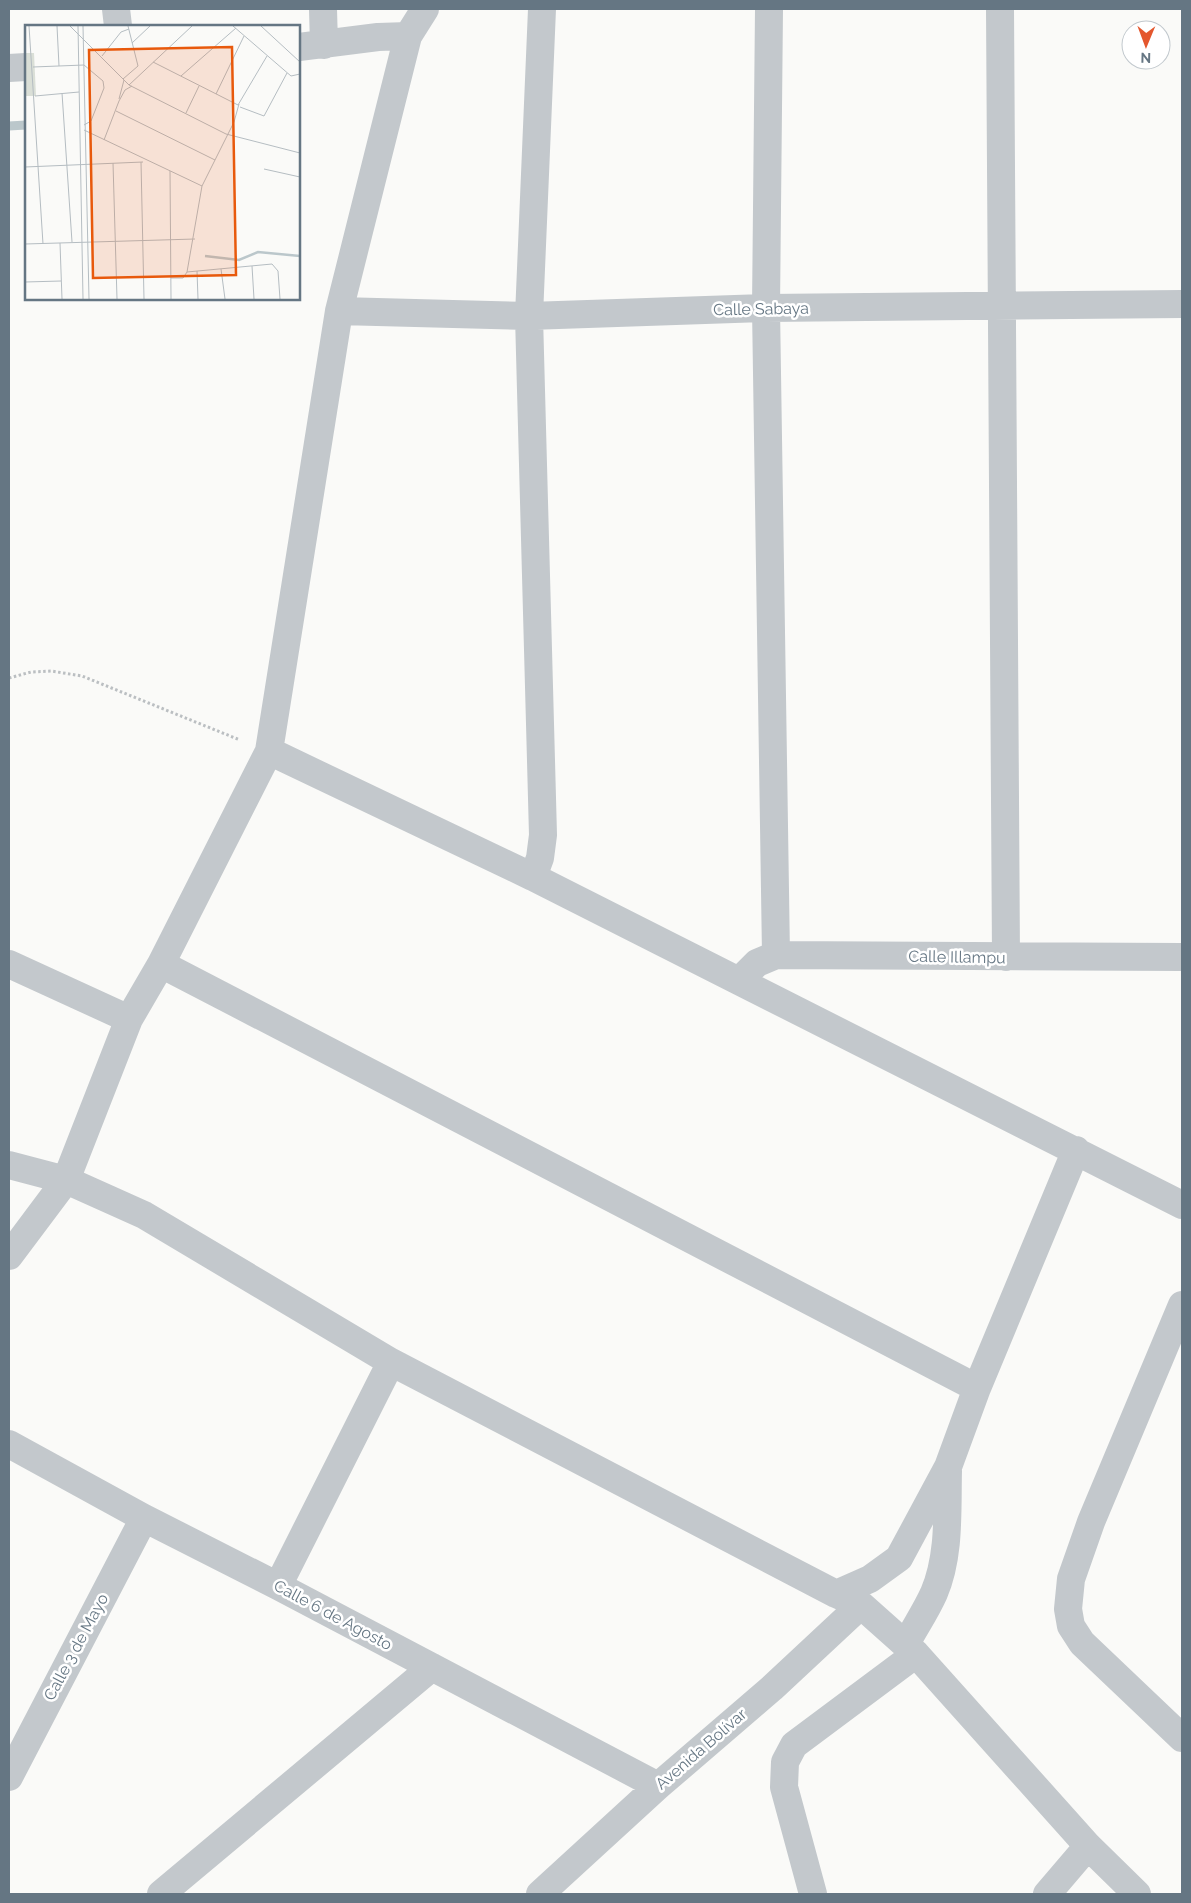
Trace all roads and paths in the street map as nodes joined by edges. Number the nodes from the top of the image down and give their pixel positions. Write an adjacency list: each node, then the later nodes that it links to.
1 (116, 9): 7 (street)
2 (323, 9): 9 (street)
3 (425, 9): 8 (street)
4 (542, 9): 16 (street)
5 (769, 9): 14 (street)
6 (1000, 9): 13 (street)
7 (118, 25)
8 (408, 36): 9 (street); 15 (street)
9 (311, 46)
10 (25, 67): 11 (street)
11 (9, 68)
12 (1182, 304): 13 (street, Calle Sabaya)
13 (1003, 306): 14 (street, Calle Sabaya); 21 (street)
14 (766, 308): 16 (street, Calle Sabaya); 20 (street)
15 (339, 311): 16 (street, Calle Sabaya); 18 (street)
16 (530, 316): 19 (street)
17 (9, 678): 18 (path)
18 (269, 751): 19 (street); 24 (street)
19 (533, 877): 25 (street)
20 (776, 955): 21 (street, Calle Illampu); 25 (street, Calle Illampu)
21 (1006, 957): 22 (street, Calle Illampu)
22 (1182, 957)
23 (9, 964): 26 (street)
24 (161, 964): 26 (street); 34 (street)
25 (740, 980): 27 (street)
26 (130, 1020): 29 (street)
27 (1076, 1150): 30 (street); 34 (street)
28 (9, 1164): 29 (street)
29 (66, 1180): 31 (street); 33 (street)
30 (1182, 1204)
31 (9, 1256)
32 (1182, 1305): 43 (street)
33 (391, 1362): 38 (street); 39 (street)
34 (977, 1388): 36 (street)
35 (9, 1444): 37 (street, Calle 6 de Agosto)
36 (948, 1467): 39 (street); 41 (street)
37 (144, 1518): 38 (street, Calle 6 de Agosto); 44 (street, Calle 3 de Mayo)
38 (278, 1586): 42 (street, Calle 6 de Agosto)
39 (836, 1594): 40 (street)
40 (862, 1605): 41 (street); 45 (street, Avenida Bolívar)
41 (911, 1649): 46 (street); 49 (street)
42 (432, 1667): 45 (street, Calle 6 de Agosto); 47 (street)
43 (1182, 1738)
44 (9, 1777)
45 (658, 1786): 48 (street, Avenida Bolívar)
46 (1088, 1846): 50 (street); 51 (street)
47 (161, 1894)
48 (540, 1894)
49 (814, 1894)
50 (1047, 1894)
51 (1137, 1894)

